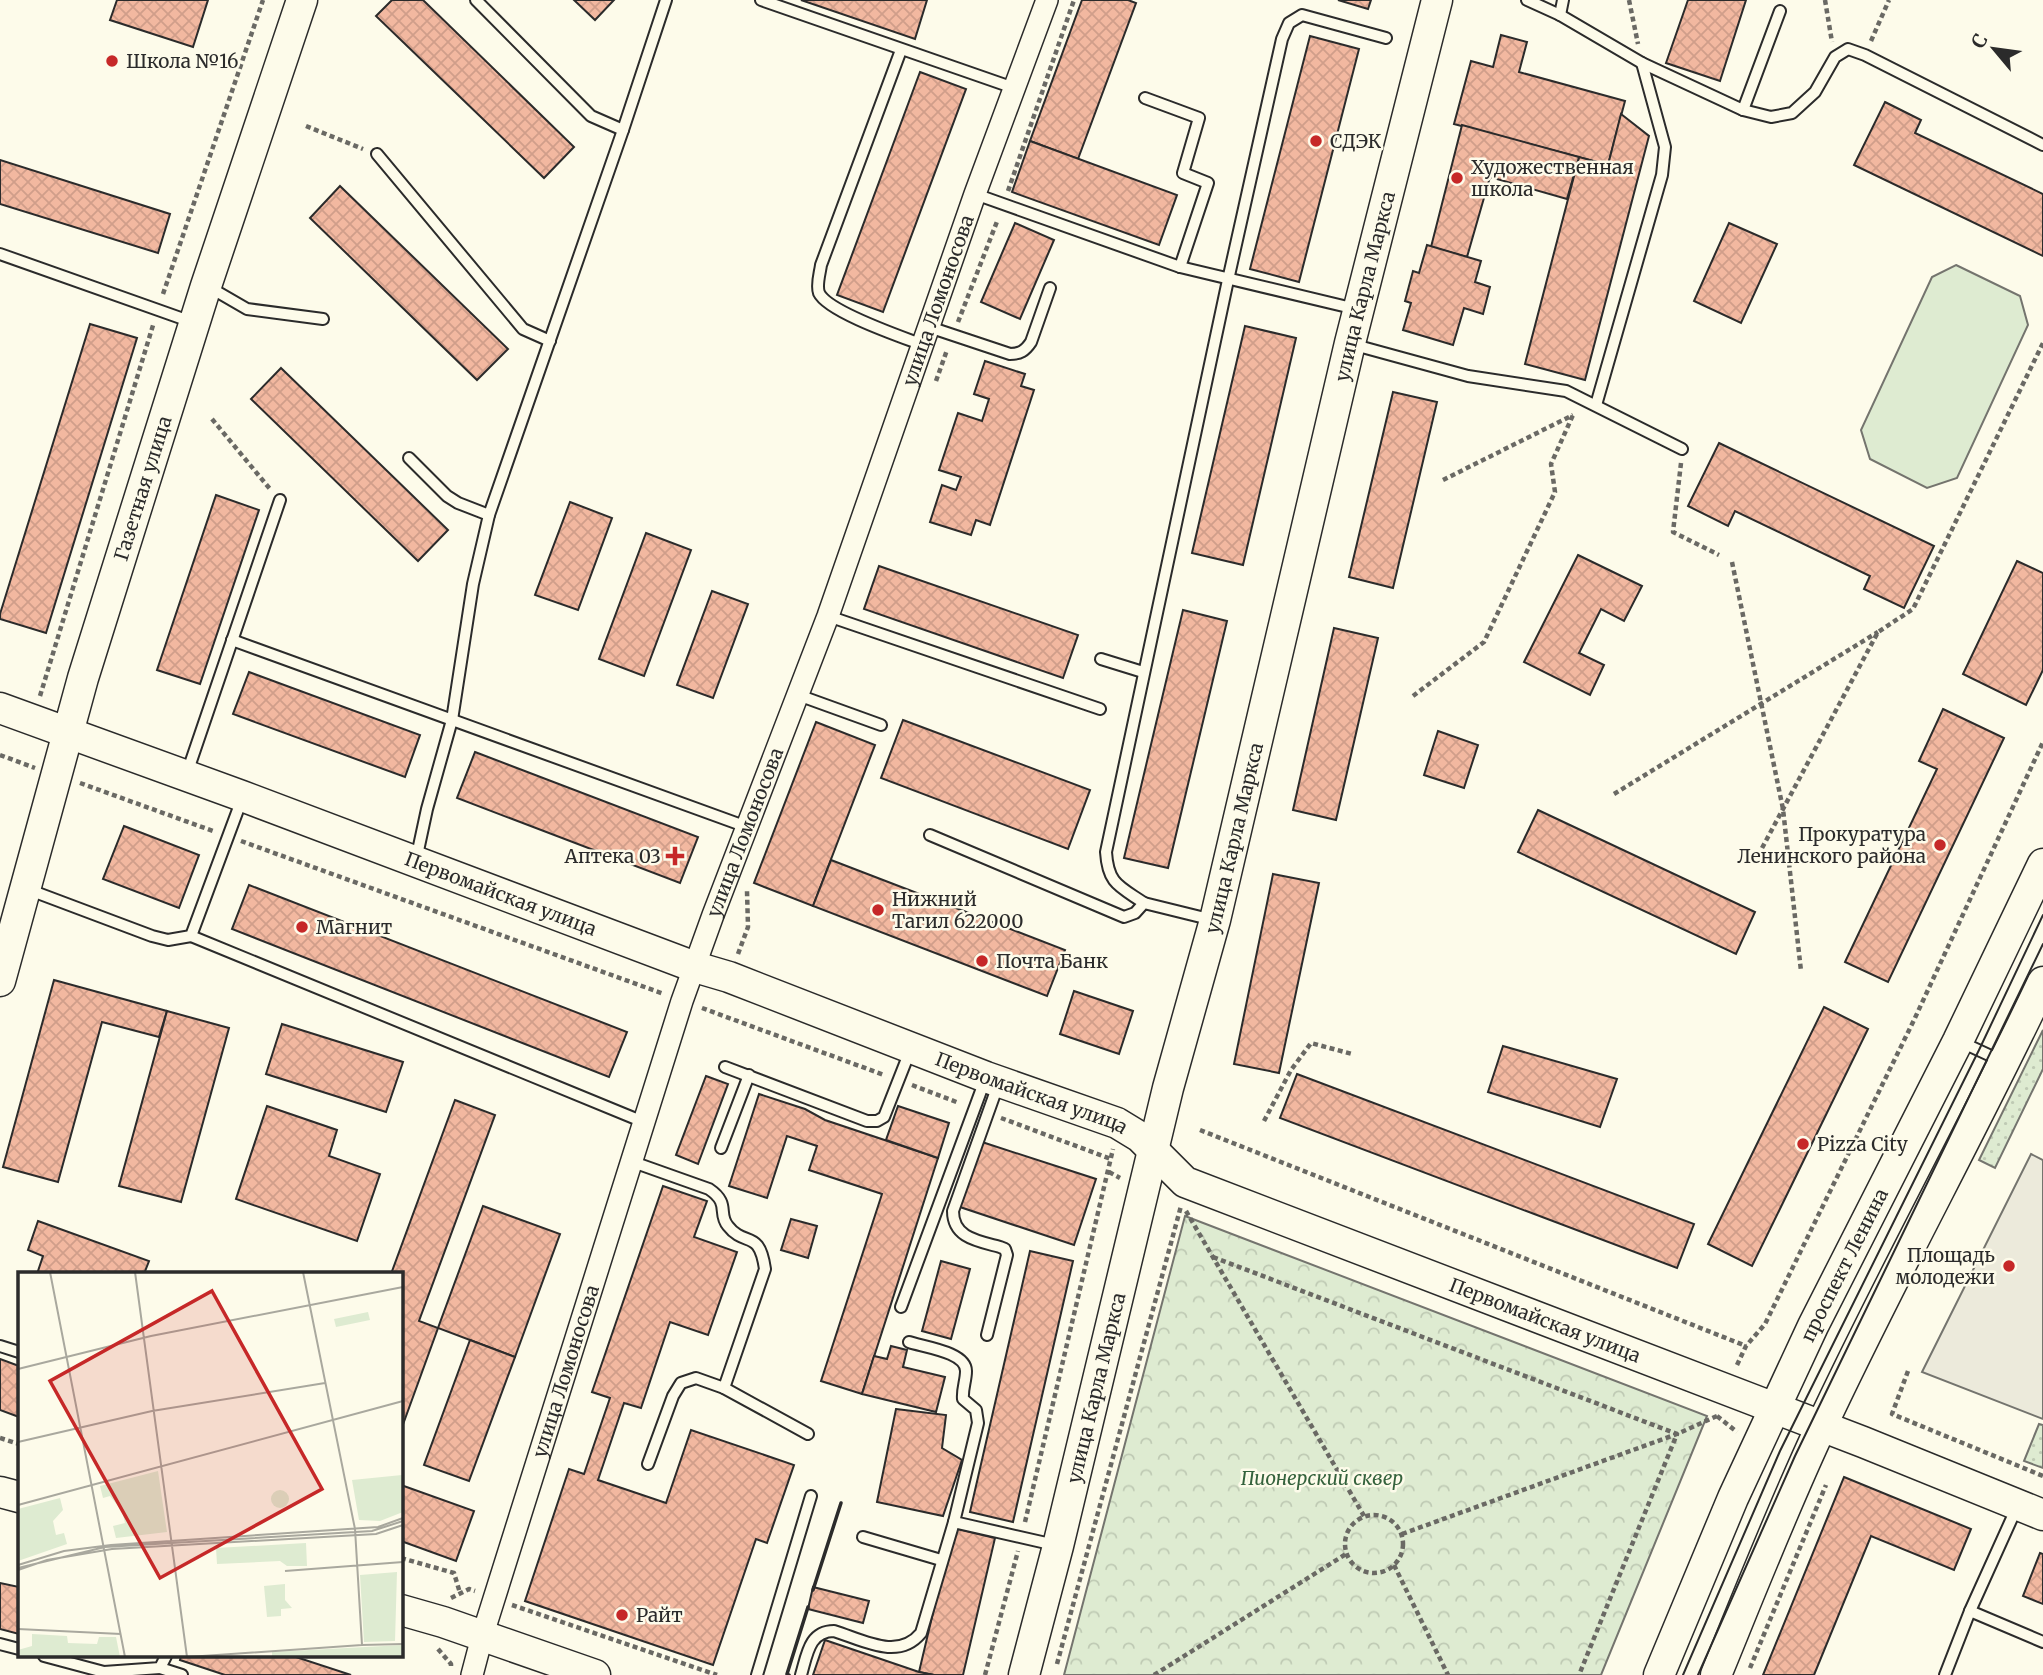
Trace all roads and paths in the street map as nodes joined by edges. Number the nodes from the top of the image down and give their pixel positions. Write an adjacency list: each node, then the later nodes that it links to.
1 (263, 0): 34 (path)
2 (302, 0): 31 (street, Газетная улица)
3 (476, 0): 24 (lane)
4 (666, 0): 24 (lane)
5 (761, 0): 16 (lane)
6 (1047, 0): 20 (street, улица Ломоносова)
7 (1437, 0): 33 (street, улица Карла Маркса)
8 (1527, 0): 14 (lane)
9 (1563, 0): 14 (lane)
10 (1629, 0): 19 (path)
11 (1825, 0): 18 (path)
12 (1889, 0): 17 (path)
13 (1780, 11): 22 (lane)
14 (1560, 15): 19 (lane)
15 (1386, 38): 30 (lane)
16 (901, 50): 20 (lane); 37 (lane)
17 (1865, 55): 18 (lane); 25 (lane)
18 (1835, 57): 22 (lane)
19 (1642, 63): 22 (lane); 41 (lane)
20 (1014, 88): 27 (street, улица Ломоносова)
21 (1145, 98): 29 (lane)
22 (1743, 110)
23 (306, 126): 26 (path)
24 (624, 130): 38 (lane)
25 (2043, 145)
26 (377, 154): 38 (lane)
27 (975, 194): 29 (lane); 37 (street, улица Ломоносова)
28 (0, 254): 34 (lane)
29 (1180, 267): 30 (lane)
30 (1228, 280): 33 (lane); 55 (lane)
31 (206, 286): 35 (lane); 36 (street, Газетная улица)
32 (1050, 288): 37 (lane)
33 (1358, 309): 39 (street, улица Карла Маркса)
34 (157, 311): 36 (lane); 61 (path)
35 (323, 319)
36 (194, 323): 64 (street, Газетная улица)
37 (926, 336): 51 (street, улица Ломоносова)
38 (550, 341): 48 (lane)
39 (1350, 343): 41 (lane); 80 (street, улица Карла Маркса)
40 (2043, 343): 52 (path)
41 (1596, 405): 42 (path); 44 (lane)
42 (1573, 415): 46 (path); 57 (path)
43 (212, 419): 47 (path)
44 (1682, 449): 49 (path)
45 (409, 457): 48 (lane)
46 (1443, 480)
47 (280, 500): 53 (lane)
48 (489, 515): 62 (lane)
49 (1719, 555)
50 (1732, 562): 58 (path)
51 (828, 617): 56 (street, улица Ломоносова); 60 (lane)
52 (1878, 632): 58 (path); 71 (path)
53 (232, 640): 62 (lane); 68 (lane)
54 (1101, 659): 55 (lane)
55 (1143, 672): 79 (lane)
56 (798, 695): 63 (lane); 72 (street, улица Ломоносова)
57 (1413, 696)
58 (1761, 704): 69 (path); 71 (path)
59 (0, 708): 61 (street, Первомайская улица)
60 (1100, 709)
61 (32, 720): 64 (street, Первомайская улица); 67 (path)
62 (452, 720): 72 (lane); 75 (lane)
63 (881, 725)
64 (68, 733): 67 (street, Газетная улица); 68 (street, Первомайская улица)
65 (2043, 742): 110 (path)
66 (0, 755): 67 (path)
67 (41, 775): 74 (path); 78 (street, Газетная улица)
68 (186, 775): 70 (street, Первомайская улица)
69 (1614, 794)
70 (242, 796): 74 (lane); 75 (street, Первомайская улица)
71 (1783, 809): 76 (path); 83 (path)
72 (747, 827): 82 (street, улица Ломоносова)
73 (930, 835): 79 (lane)
74 (229, 837): 81 (lane); 86 (path)
75 (416, 863): 82 (street, Первомайская улица)
76 (1754, 863)
77 (2043, 864): 87 (street, проспект Ленина)
78 (18, 903): 81 (lane); 84 (street, Газетная улица)
79 (1144, 903): 80 (lane)
80 (1216, 920): 102 (street, улица Карла Маркса)
81 (191, 936): 98 (lane)
82 (695, 967): 86 (street, улица Ломоносова); 88 (street, Первомайская улица)
83 (1801, 971)
84 (0, 981)
85 (2043, 982): 90 (street)
86 (682, 1001): 94 (path); 98 (street, улица Ломоносова)
87 (1958, 1041): 90 (lane); 115 (street, проспект Ленина)
88 (911, 1048): 93 (street, Первомайская улица); 94 (lane)
89 (1352, 1054): 97 (path)
90 (2005, 1062): 117 (street)
91 (725, 1068): 92 (lane)
92 (749, 1075): 94 (lane); 101 (lane)
93 (993, 1080): 95 (lane); 96 (lane); 99 (street, Первомайская улица)
94 (898, 1081): 95 (path)
95 (975, 1109): 106 (lane)
96 (988, 1113): 103 (path); 107 (lane)
97 (1264, 1121)
98 (646, 1123): 104 (street, улица Ломоносова)
99 (1117, 1123): 102 (street, Первомайская улица); 103 (path)
100 (1200, 1130): 110 (path)
101 (721, 1148)
102 (1153, 1151): 115 (street, Первомайская улица); 134 (street, улица Карла Маркса)
103 (1111, 1159): 133 (path)
104 (633, 1162): 114 (lane); 140 (street, улица Ломоносова)
105 (1213, 1257): 119 (path); 129 (path); 158 (path)
106 (901, 1307)
107 (987, 1335)
108 (909, 1342): 130 (lane)
109 (0, 1346): 111 (lane)
110 (1746, 1346): 112 (path)
111 (18, 1352)
112 (1737, 1365)
113 (1908, 1371): 123 (path)
114 (724, 1388): 118 (lane); 122 (lane)
115 (1775, 1408): 117 (street, Первомайская улица); 162 (street, проспект Ленина)
116 (1717, 1416): 119 (path)
117 (1821, 1426): 128 (street, Первомайская улица); 163 (street)
118 (808, 1434)
119 (1677, 1434): 131 (path); 161 (path)
120 (0, 1438): 121 (path)
121 (18, 1444)
122 (648, 1464)
123 (2043, 1476)
124 (1830, 1477): 164 (path)
125 (0, 1492): 127 (street)
126 (811, 1496): 154 (lane)
127 (18, 1497)
128 (2030, 1510): 142 (lane)
129 (1364, 1516): 131 (path); 135 (path)
130 (954, 1522): 133 (lane); 137 (lane)
131 (1402, 1534): 138 (path)
132 (863, 1537): 137 (lane)
133 (1021, 1539): 134 (lane); 156 (path)
134 (1058, 1546): 157 (street, улица Карла Маркса)
135 (1346, 1554): 138 (path); 159 (path)
136 (402, 1558): 139 (path)
137 (941, 1560): 155 (lane)
138 (1394, 1566): 160 (path)
139 (460, 1594)
140 (494, 1598): 143 (street, улица Ломоносова); 153 (path)
141 (402, 1609): 143 (street)
142 (1970, 1611): 144 (lane); 165 (lane)
143 (482, 1637): 151 (street, улица Ломоносова); 152 (street)
144 (2043, 1642)
145 (0, 1644): 146 (lane)
146 (18, 1649)
147 (52, 1658): 149 (lane)
148 (165, 1658): 149 (lane)
149 (160, 1668): 150 (lane)
150 (182, 1675)
151 (472, 1675)
152 (595, 1675)
153 (717, 1675)
154 (757, 1675)
155 (801, 1675)
156 (985, 1675)
157 (1024, 1675)
158 (1054, 1675)
159 (1154, 1675)
160 (1448, 1675)
161 (1579, 1675)
162 (1659, 1675)
163 (1716, 1675)
164 (1747, 1675)
165 (1945, 1675)

